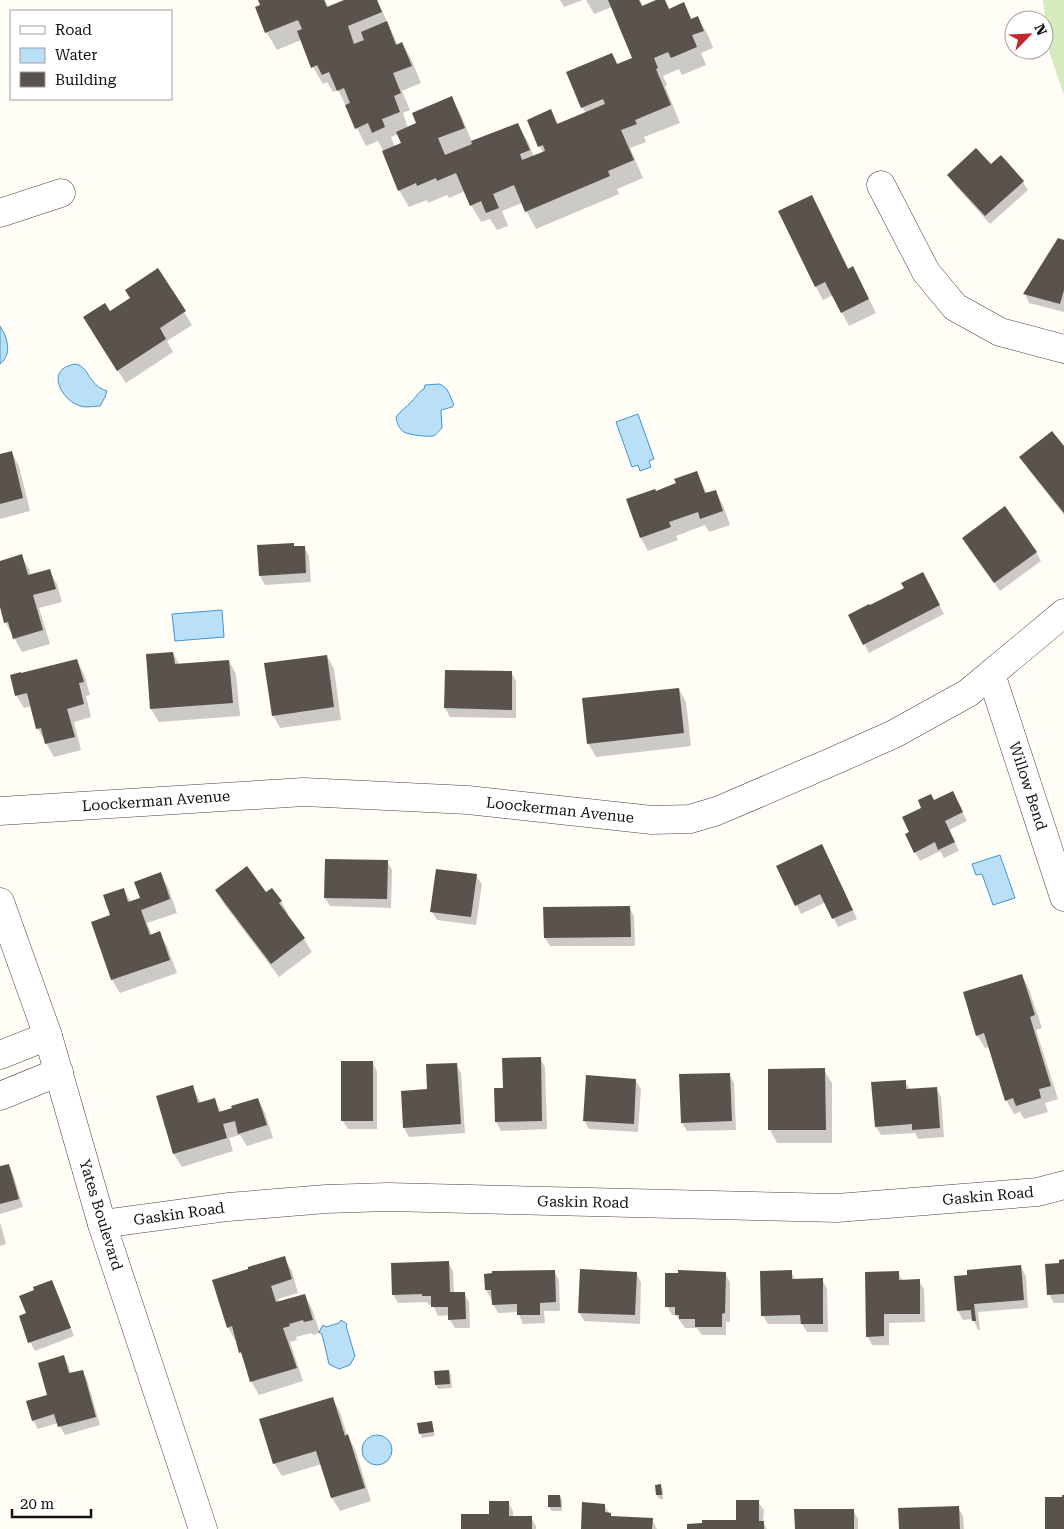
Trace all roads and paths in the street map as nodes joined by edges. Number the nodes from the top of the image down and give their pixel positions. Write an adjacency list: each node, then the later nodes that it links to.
1 (882, 184): 4 (street)
2 (61, 193): 3 (street)
3 (0, 213)
4 (1063, 349)
5 (1064, 613): 6 (street, Loockerman Avenue)
6 (991, 674): 7 (street, Loockerman Avenue); 8 (street, Willow Bend)
7 (0, 812)
8 (1064, 897)
9 (0, 902): 10 (street, Yates Boulevard)
10 (48, 1036): 11 (street); 12 (street, Yates Boulevard)
11 (0, 1055)
12 (59, 1072): 13 (street); 15 (street, Yates Boulevard)
13 (0, 1096)
14 (1064, 1186): 15 (street, Gaskin Road)
15 (102, 1224): 16 (street, Yates Boulevard)
16 (203, 1529)

